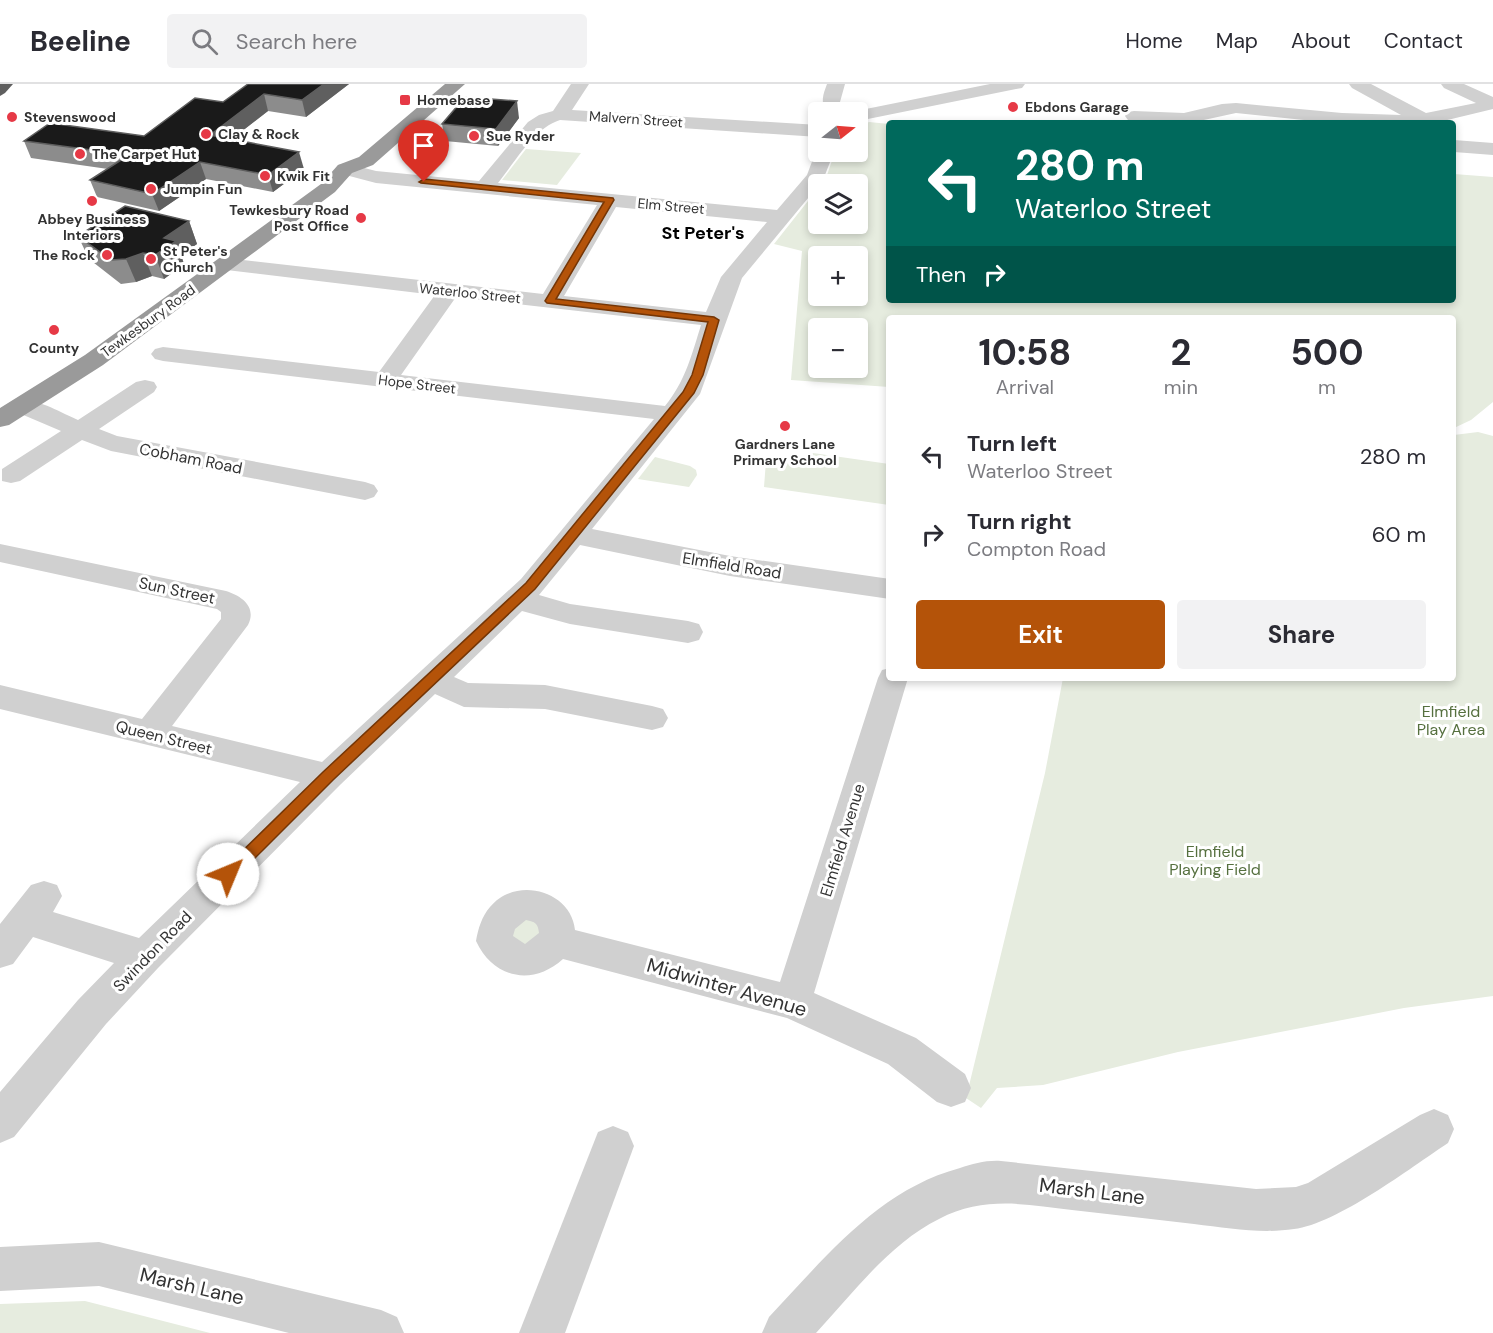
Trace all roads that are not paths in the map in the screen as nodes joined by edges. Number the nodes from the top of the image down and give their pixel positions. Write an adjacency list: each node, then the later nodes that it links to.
1 (435, 84): 20 (highway, Tewkesbury Road)
2 (456, 84): 20 (highway, Tewkesbury Road)
3 (580, 84): 11 (street)
4 (836, 84): 8 (street)
5 (1016, 84): 10 (street)
6 (1358, 84): 15 (street)
7 (1450, 84): 9 (street)
8 (830, 102)
9 (1492, 104): 15 (street)
10 (868, 114)
11 (560, 115): 16 (street, Malvern Street); 21 (street, Malvern Street)
12 (1134, 116): 13 (street)
13 (1292, 118): 14 (street)
14 (1340, 120)
15 (1424, 120)
16 (808, 130)
17 (1456, 146): 18 (street)
18 (1493, 149)
19 (821, 162): 23 (street, Swindon Road)
20 (345, 169): 21 (street, Elm Street); 24 (highway, Tewkesbury Road)
21 (483, 188): 22 (street, Elm Street)
22 (610, 200): 23 (street, Elm Street); 26 (street)
23 (782, 217): 27 (street, Swindon Road)
24 (226, 264): 25 (street, Waterloo Street); 31 (highway, Tewkesbury Road)
25 (449, 291): 26 (street, Waterloo Street); 29 (street)
26 (550, 301): 27 (street, Waterloo Street)
27 (714, 320): 32 (street, Swindon Road)
28 (163, 354): 29 (street, Hope Street)
29 (385, 381): 32 (street, Hope Street)
30 (145, 387): 34 (street)
31 (23, 406): 33 (highway, Tewkesbury Road); 34 (street, Cobham Road)
32 (672, 414): 37 (street, Swindon Road)
33 (0, 419)
34 (81, 429): 35 (street); 36 (street, Cobham Road)
35 (11, 475)
36 (365, 491)
37 (575, 535): 39 (street, Elmfield Road); 40 (street, Swindon Road)
38 (0, 553): 46 (street, Sun Street)
39 (886, 588)
40 (517, 600): 41 (street); 42 (street, Swindon Road)
41 (688, 632)
42 (433, 680): 45 (street); 47 (street, Swindon Road)
43 (892, 681): 51 (street, Elmfield Avenue)
44 (0, 697): 46 (street, Queen Street)
45 (652, 718)
46 (149, 733): 47 (street, Queen Street)
47 (328, 776): 50 (street, Swindon Road)
48 (556, 941): 51 (street, Midwinter Avenue)
49 (0, 952): 50 (street)
50 (145, 957): 53 (street, Swindon Road)
51 (792, 1002): 52 (street, Midwinter Avenue)
52 (951, 1088)
53 (0, 1123)
54 (1434, 1129): 59 (street, Marsh Lane)
55 (613, 1146): 58 (street)
56 (0, 1269): 57 (street, Marsh Lane)
57 (381, 1333)
58 (542, 1333)
59 (785, 1333)

